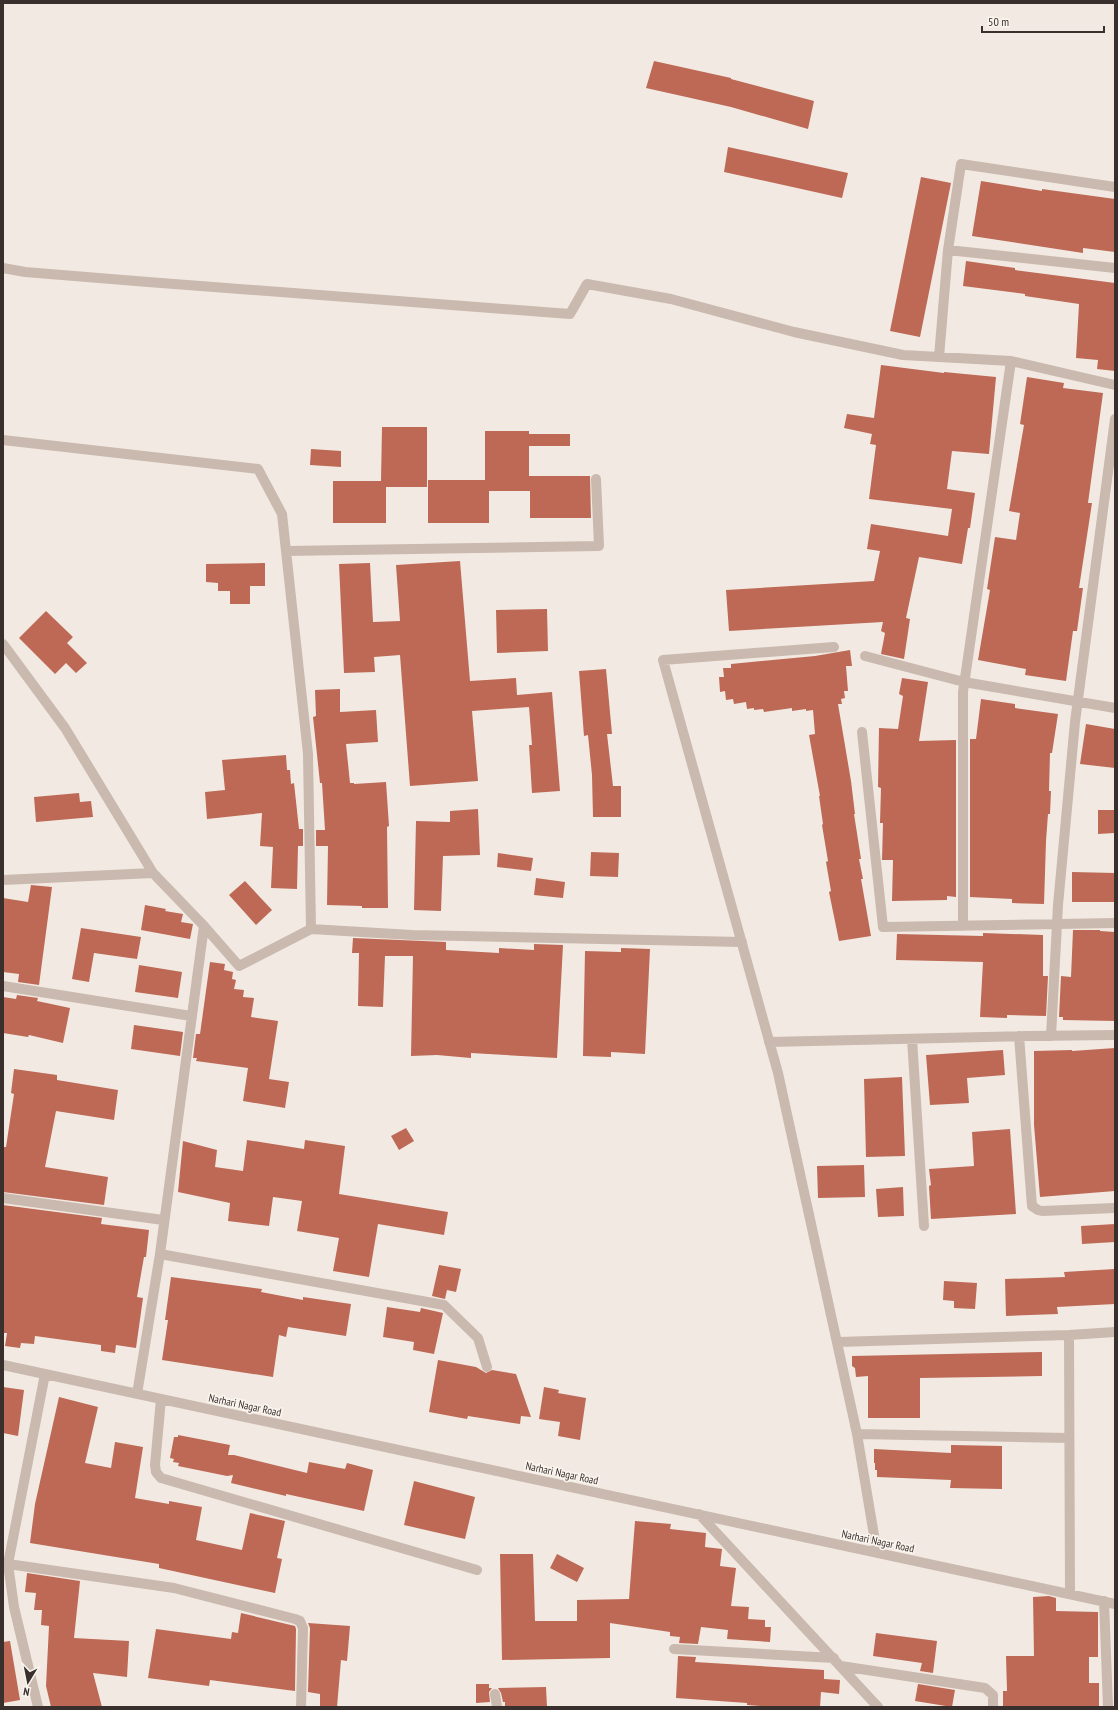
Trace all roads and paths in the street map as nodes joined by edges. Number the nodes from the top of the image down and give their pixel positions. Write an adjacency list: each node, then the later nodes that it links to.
1 (1115, 187): 2 (street)
2 (948, 250): 4 (street); 5 (street)
3 (3, 268): 5 (street)
4 (1115, 268)
5 (939, 357): 6 (street)
6 (1011, 361): 7 (street); 15 (street)
7 (1115, 385)
8 (1115, 419): 16 (street)
9 (3, 440): 11 (street)
10 (596, 479): 11 (street)
11 (286, 550): 25 (street)
12 (3, 644): 19 (street)
13 (834, 647): 26 (street)
14 (865, 656): 15 (street)
15 (964, 682): 16 (street); 24 (street)
16 (1078, 701): 17 (street); 22 (street)
17 (1115, 708)
18 (862, 732): 24 (street)
19 (153, 873): 20 (street); 23 (street)
20 (3, 880)
21 (1115, 923): 22 (street)
22 (1057, 924): 24 (street); 30 (street)
23 (204, 926): 25 (street); 28 (street)
24 (963, 926)
25 (311, 929): 26 (street)
26 (742, 942): 33 (street)
27 (3, 986): 28 (street)
28 (191, 1016): 36 (street)
29 (1019, 1036): 30 (street); 32 (street); 35 (street)
30 (1051, 1036): 31 (street)
31 (1115, 1036)
32 (912, 1039): 33 (street); 37 (street)
33 (769, 1042): 41 (street)
34 (3, 1198): 36 (street)
35 (1115, 1208)
36 (163, 1220): 38 (street)
37 (924, 1226)
38 (160, 1254): 43 (street); 45 (street)
39 (1115, 1332): 40 (street)
40 (1069, 1334): 41 (street); 48 (street)
41 (838, 1342): 47 (street)
42 (3, 1365): 44 (street, Narhari Nagar Road)
43 (487, 1367)
44 (45, 1374): 45 (street, Narhari Nagar Road); 51 (street)
45 (137, 1394): 46 (street, Narhari Nagar Road)
46 (161, 1399): 49 (street, Narhari Nagar Road); 52 (street)
47 (857, 1434): 48 (street); 50 (street)
48 (1069, 1438): 53 (street)
49 (699, 1514): 50 (street, Narhari Nagar Road); 57 (street)
50 (877, 1553): 53 (street, Narhari Nagar Road)
51 (8, 1564): 60 (street); 61 (street)
52 (477, 1570)
53 (1070, 1594): 54 (street, Narhari Nagar Road)
54 (1104, 1602): 55 (street, Narhari Nagar Road); 65 (street)
55 (1115, 1604)
56 (674, 1648): 57 (street)
57 (834, 1658): 58 (street)
58 (841, 1666): 63 (street); 64 (street)
59 (496, 1694): 62 (street)
60 (38, 1707)
61 (301, 1707)
62 (497, 1707)
63 (878, 1707)
64 (993, 1707)
65 (1108, 1707)

